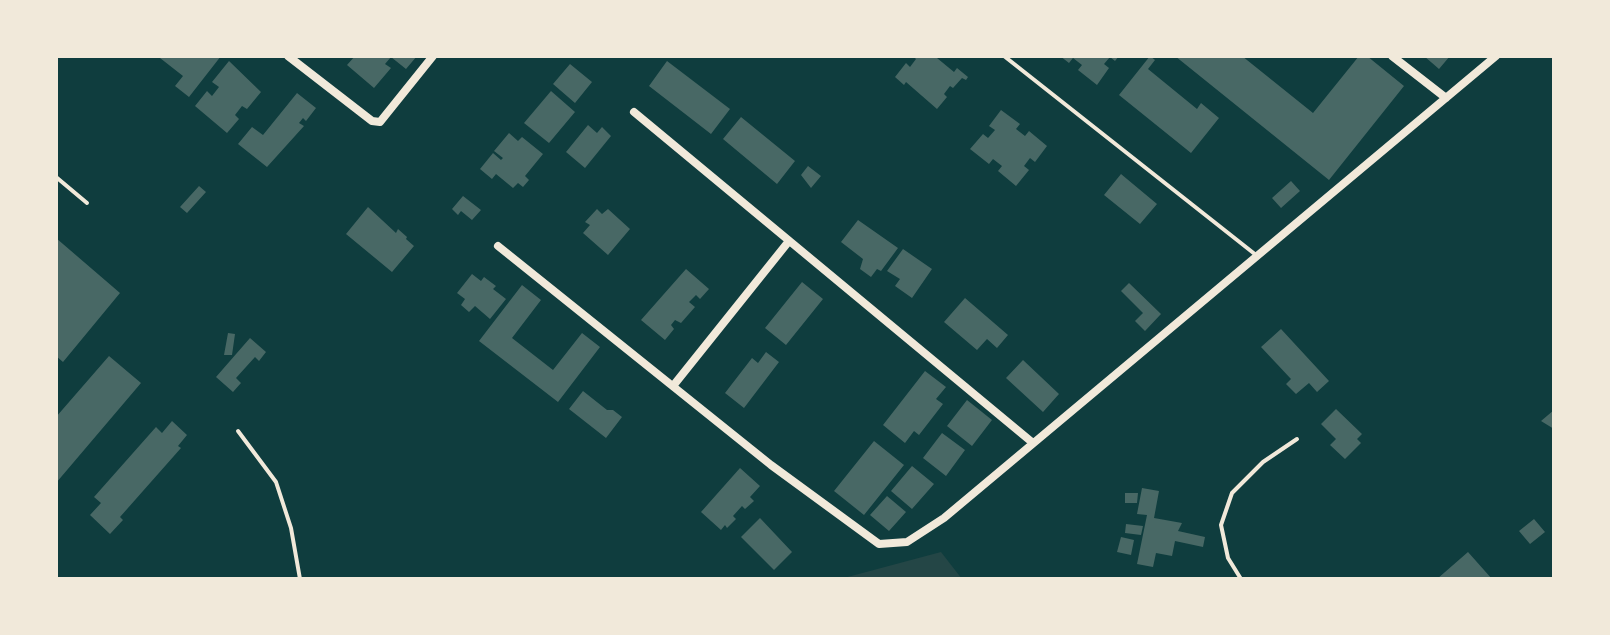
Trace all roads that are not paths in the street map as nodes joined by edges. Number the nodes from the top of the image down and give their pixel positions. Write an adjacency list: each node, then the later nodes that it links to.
1 (288, 56): 2 (street)
2 (433, 56)
3 (1004, 56): 12 (lane)
4 (1392, 56): 6 (street)
5 (1496, 56): 6 (street)
6 (1446, 98): 12 (street)
7 (634, 112): 10 (street)
8 (56, 177): 9 (lane)
9 (87, 203)
10 (789, 241): 13 (street); 16 (street)
11 (498, 246): 13 (street)
12 (1258, 257): 16 (street)
13 (673, 386): 16 (street)
14 (238, 431): 17 (lane)
15 (1297, 439): 18 (lane)
16 (1033, 443)
17 (300, 579)
18 (1241, 579)

